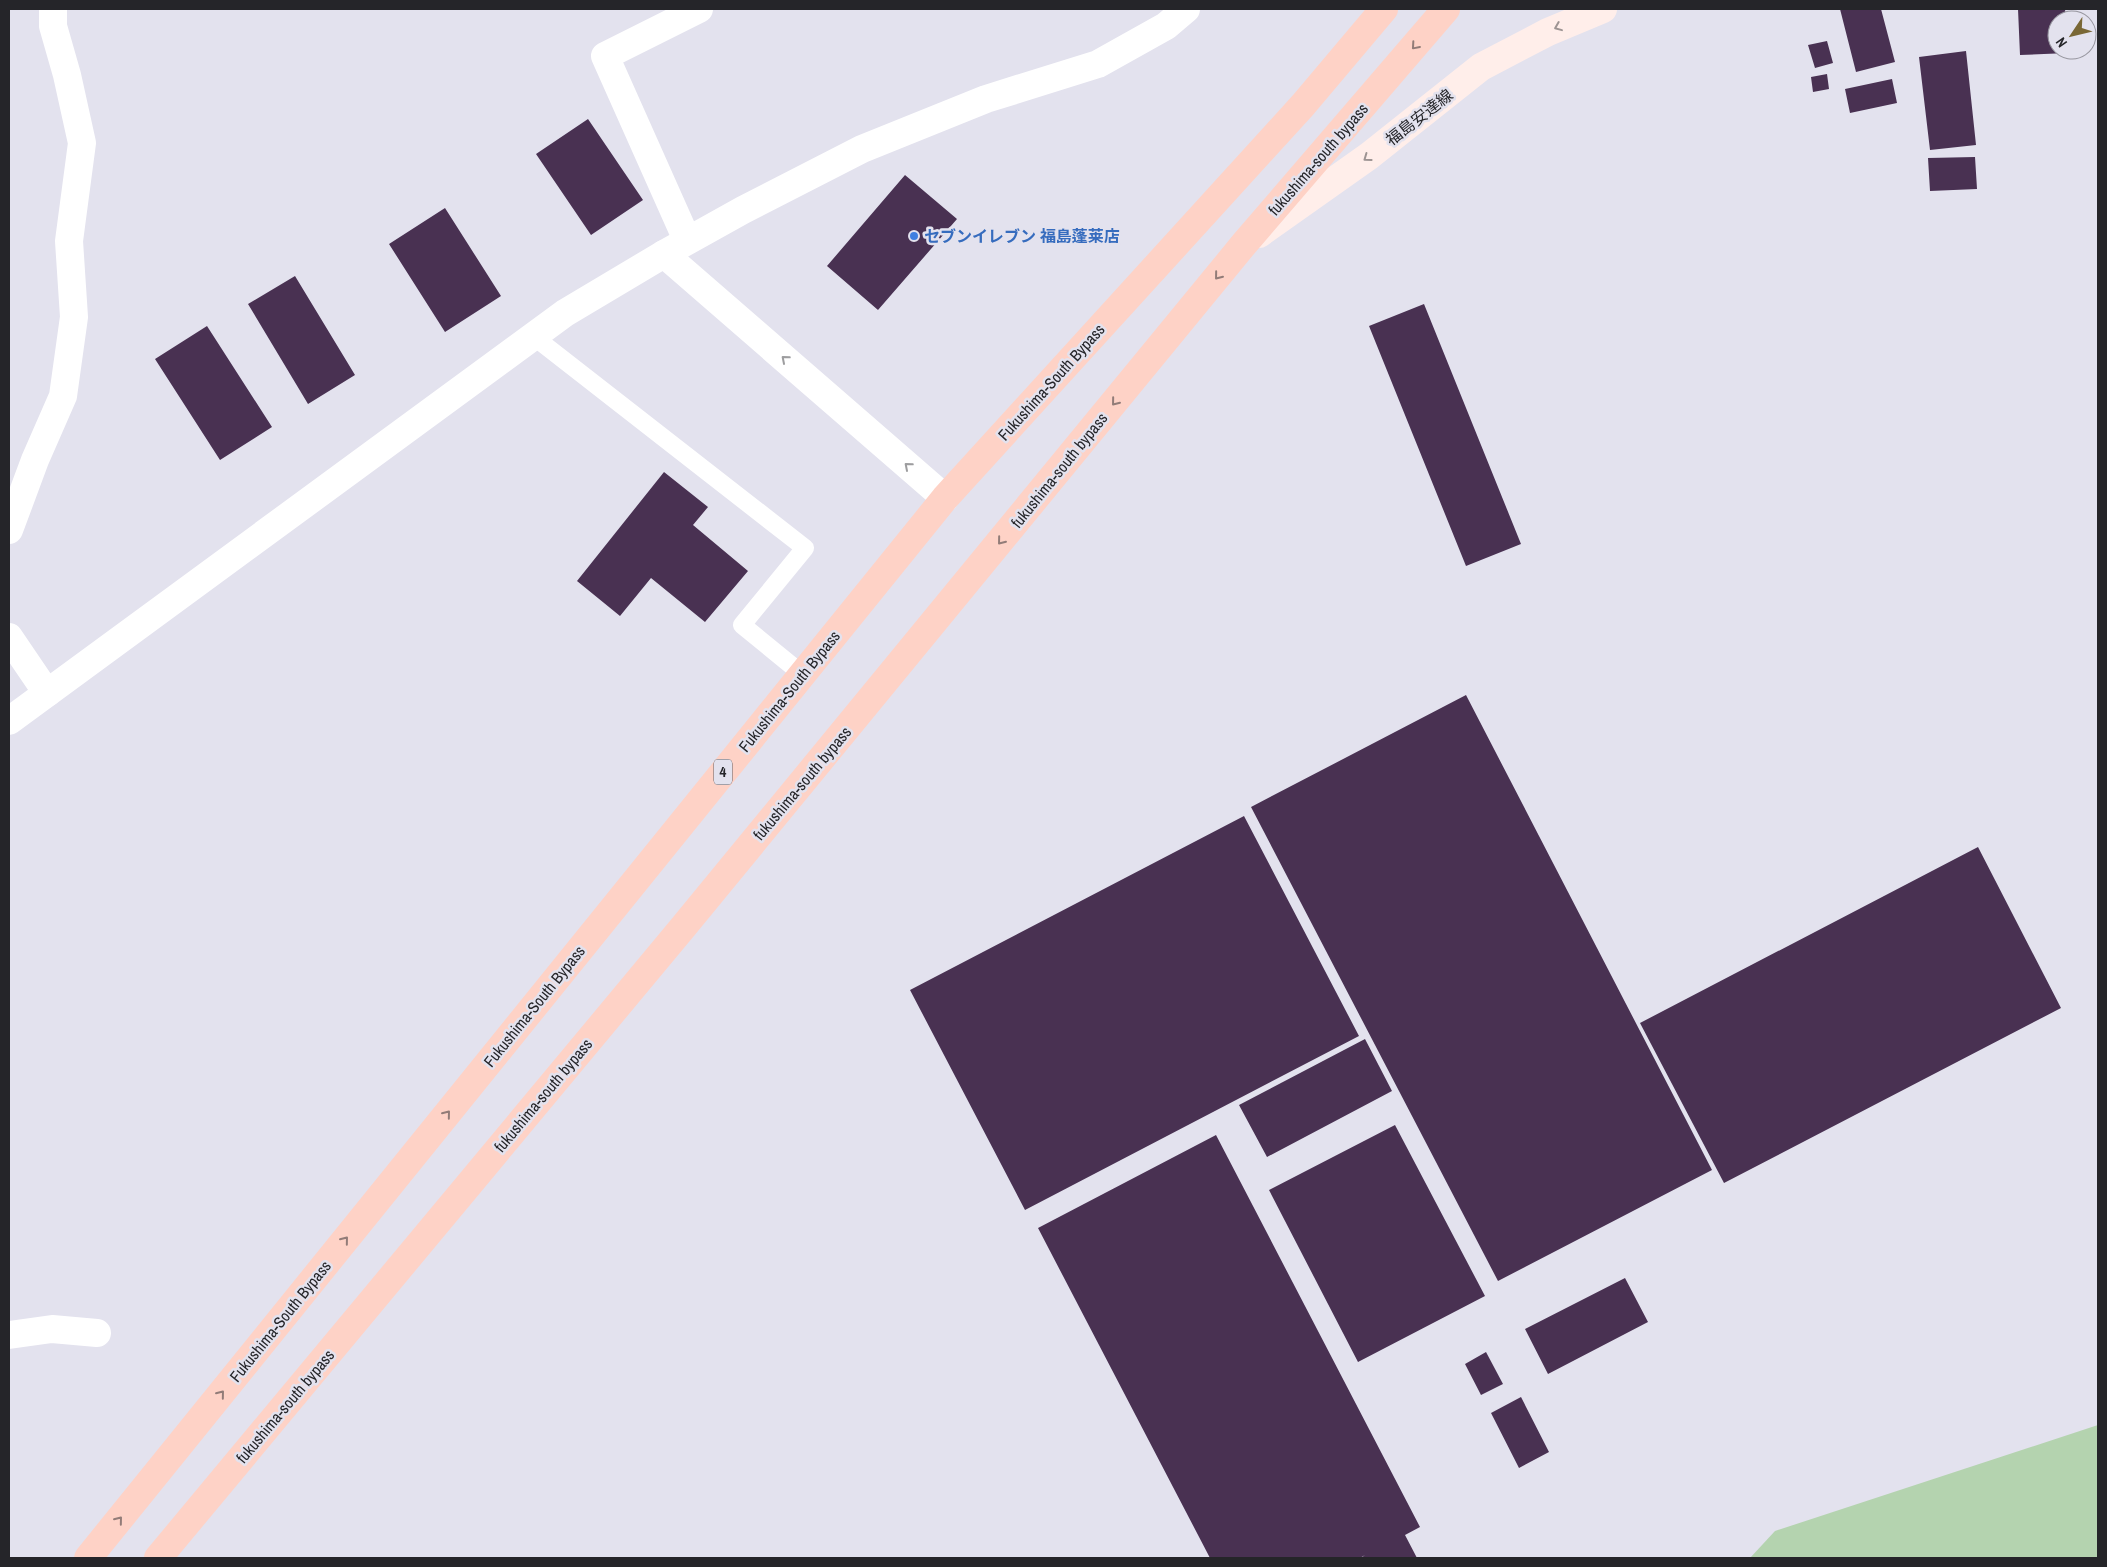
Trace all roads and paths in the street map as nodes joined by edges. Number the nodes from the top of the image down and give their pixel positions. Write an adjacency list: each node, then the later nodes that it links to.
1 (52, 9): 14 (street)
2 (699, 9): 9 (street)
3 (1186, 9): 9 (street)
4 (1359, 9): 8 (highway)
5 (1384, 9): 8 (highway, Fukushima-South Bypass / 4)
6 (1446, 9): 10 (highway, fukushima-south bypass, one-way to 10)
7 (1603, 9): 10 (main road, 福島安達線, one-way to 10)
8 (1303, 105): 13 (highway, Fukushima-South Bypass / 4)
9 (687, 240): 11 (street)
10 (1244, 244): 22 (highway, fukushima-south bypass, one-way to 22)
11 (664, 254): 12 (street); 13 (street, one-way to 11)
12 (533, 336): 16 (lane); 17 (street)
13 (945, 498): 16 (highway, Fukushima-South Bypass / 4)
14 (9, 530)
15 (9, 636): 17 (street)
16 (802, 674): 21 (highway, Fukushima-South Bypass / 4, one-way to 16)
17 (47, 693): 18 (street)
18 (9, 721)
19 (97, 1333): 20 (street)
20 (9, 1335)
21 (88, 1558)
22 (158, 1558)

